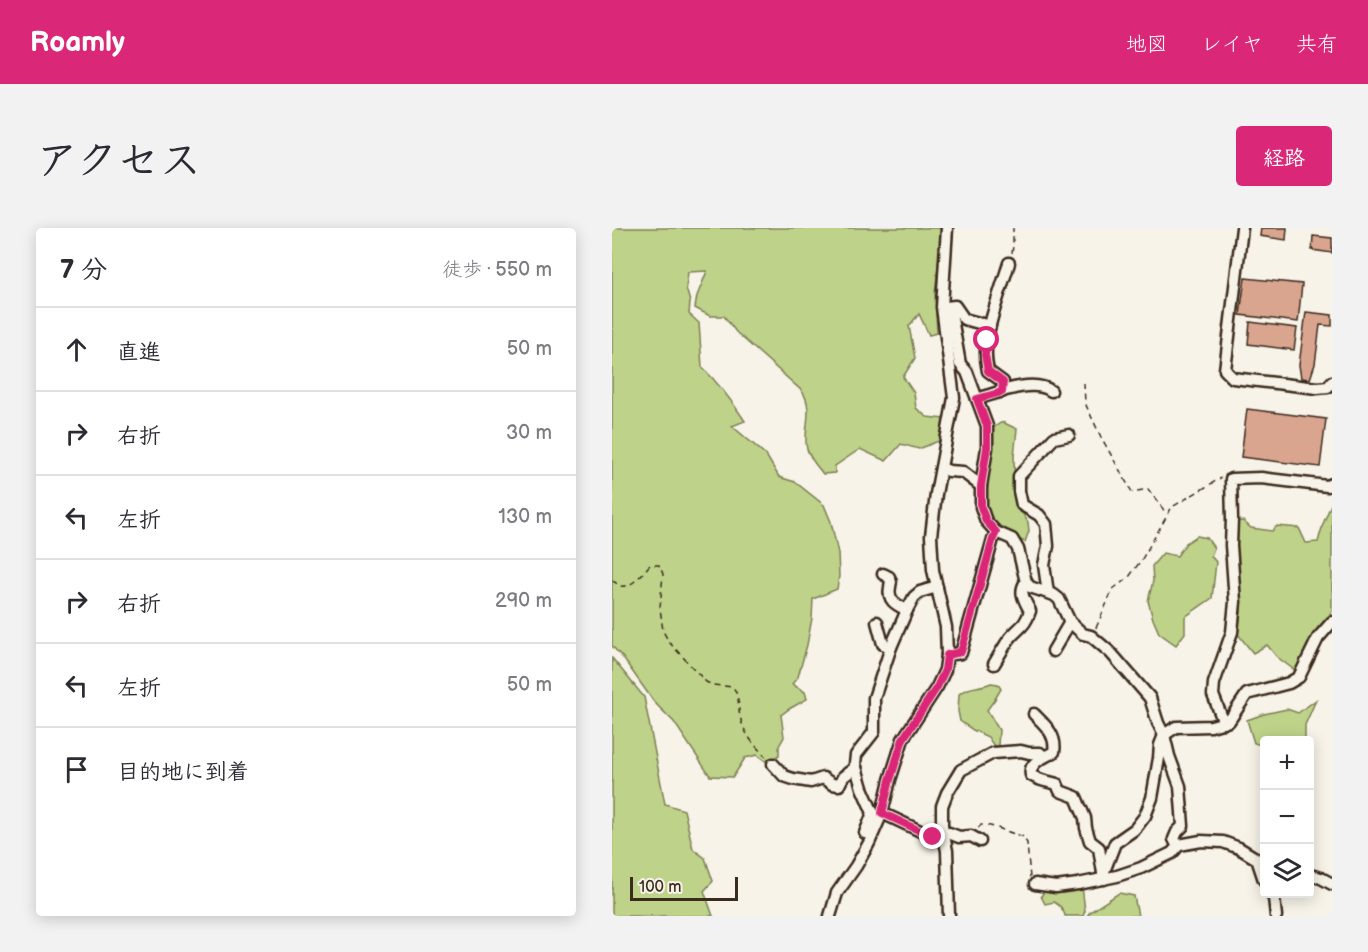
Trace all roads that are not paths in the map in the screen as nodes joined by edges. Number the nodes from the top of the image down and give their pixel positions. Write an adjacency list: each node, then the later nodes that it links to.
1 (947, 228): 4 (street)
2 (1242, 228): 6 (street)
3 (1009, 263): 5 (street)
4 (946, 307): 5 (street); 9 (street); 11 (street)
5 (990, 326): 8 (street)
6 (1330, 386)
7 (1052, 391): 8 (street)
8 (1002, 392): 9 (street)
9 (977, 399): 13 (street)
10 (1069, 435): 18 (street)
11 (940, 468): 13 (street); 17 (street)
12 (1332, 484): 28 (street)
13 (981, 486): 14 (street)
14 (996, 532): 16 (street); 25 (street)
15 (883, 574): 19 (street)
16 (1026, 582): 18 (street); 26 (street)
17 (937, 587): 19 (street); 25 (street)
18 (1048, 593): 21 (street)
19 (907, 610): 23 (street)
20 (877, 622): 23 (street)
21 (1070, 622): 24 (street); 29 (street)
22 (1332, 622): 28 (street)
23 (891, 647): 32 (street)
24 (1053, 651)
25 (947, 655): 33 (street)
26 (994, 664)
27 (1034, 714): 30 (street)
28 (1224, 723): 29 (street)
29 (1164, 735): 36 (street); 42 (street)
30 (1044, 758): 34 (street); 42 (street)
31 (773, 764): 32 (street)
32 (856, 767): 37 (street)
33 (882, 813): 34 (street); 37 (street)
34 (943, 835): 35 (street); 47 (street)
35 (980, 841)
36 (1179, 845): 38 (street); 42 (street)
37 (866, 849): 46 (street)
38 (1257, 859): 39 (street); 40 (street)
39 (1260, 864)
40 (1260, 868)
41 (1314, 875): 44 (street)
42 (1104, 876): 43 (street)
43 (1035, 884)
44 (1332, 884)
45 (1273, 898): 48 (street)
46 (830, 916)
47 (949, 916)
48 (1276, 916)

